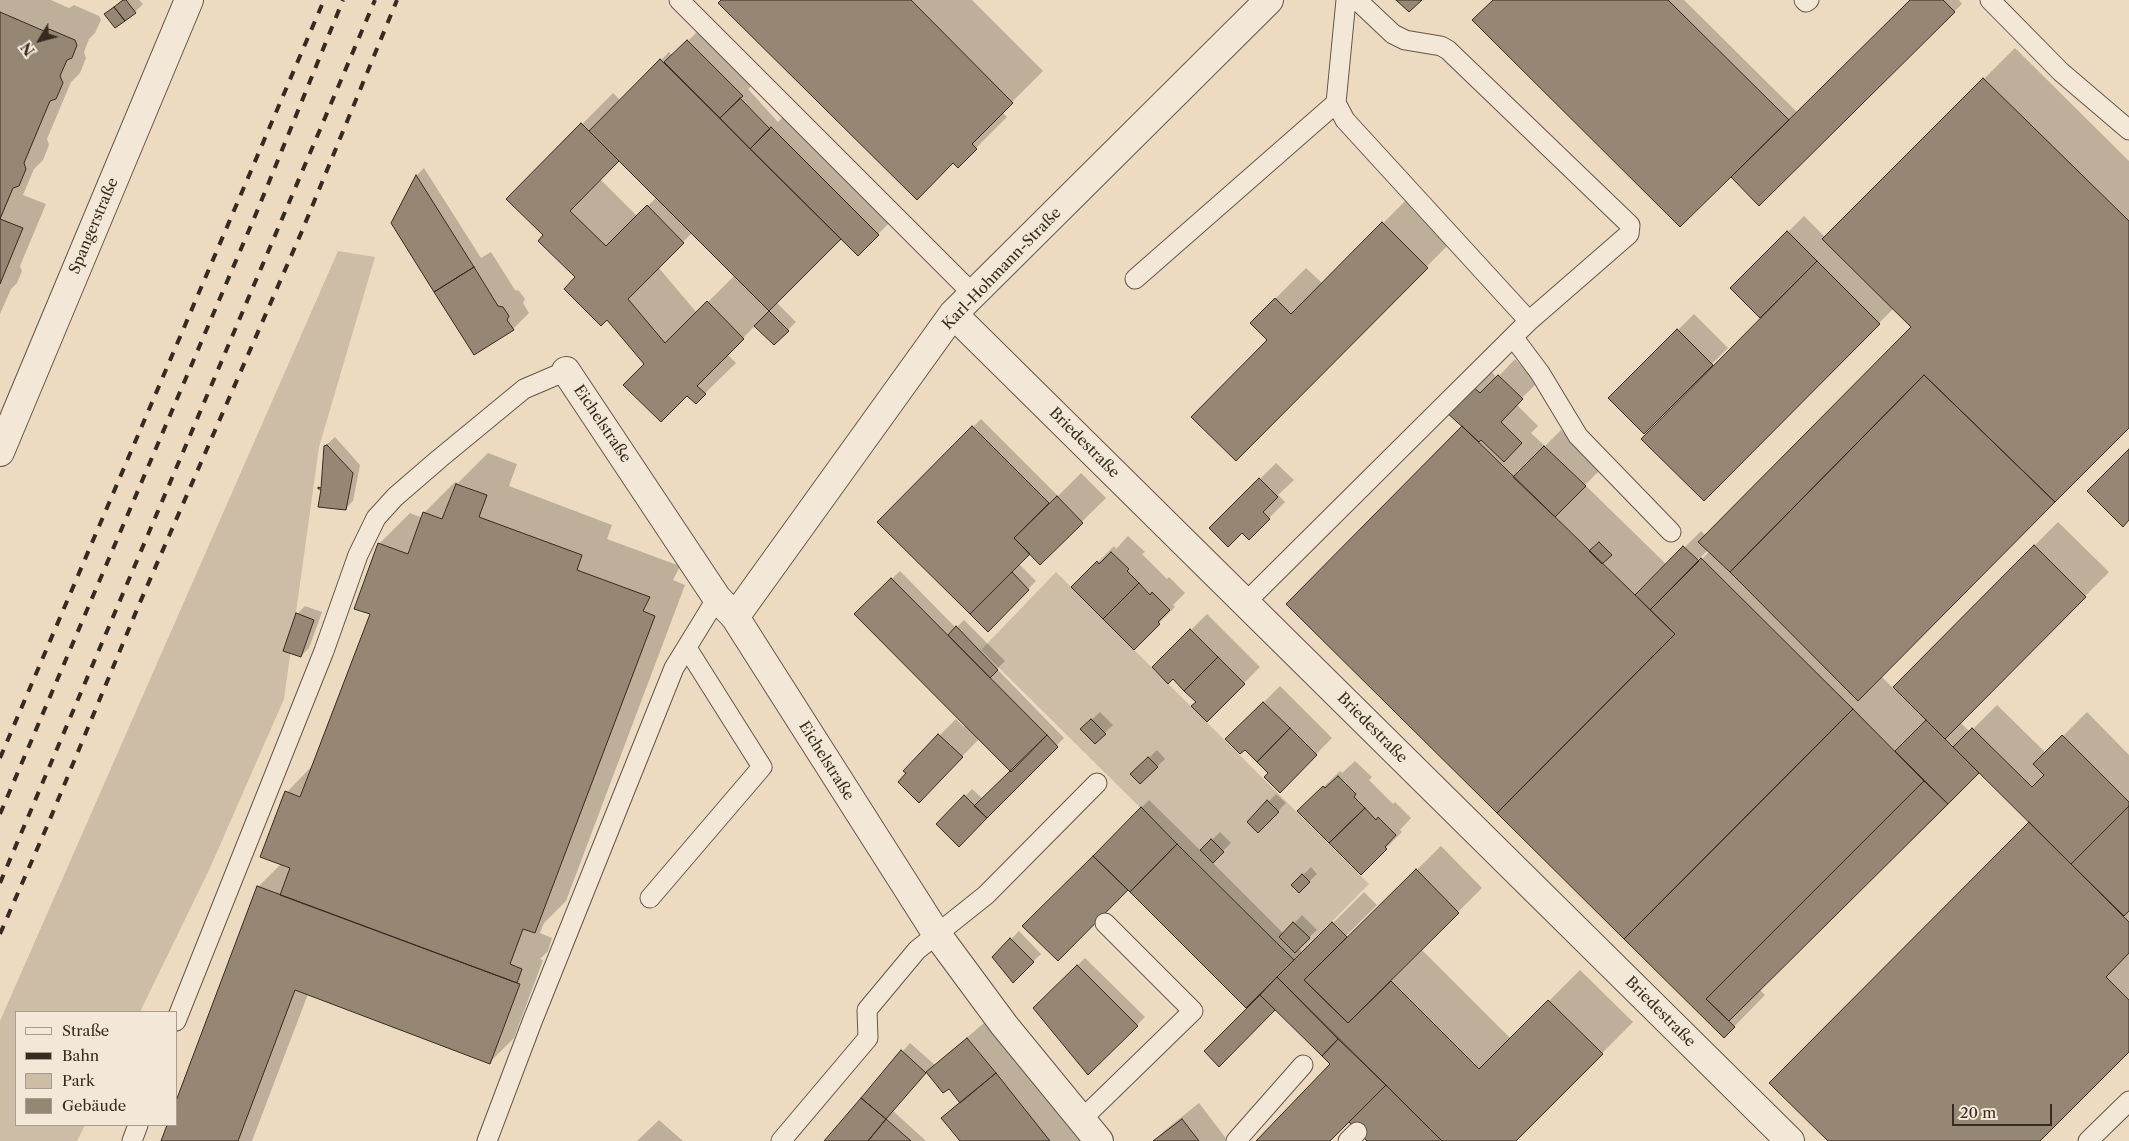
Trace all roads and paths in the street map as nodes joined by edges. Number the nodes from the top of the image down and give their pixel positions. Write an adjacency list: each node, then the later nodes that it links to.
1 (189, 0): 18 (street, Spangerstraße)
2 (679, 0): 13 (lane)
3 (1269, 0): 9 (street, Karl-Hohmann-Straße)
4 (1346, 0): 10 (lane)
5 (1357, 0): 15 (lane)
6 (1804, 0): 7 (lane)
7 (1808, 0)
8 (1990, 0): 11 (lane)
9 (1247, 11): 13 (street, Karl-Hohmann-Straße)
10 (1336, 103): 12 (lane); 15 (lane)
11 (2129, 130)
12 (1135, 279)
13 (973, 294): 14 (street, Karl-Hohmann-Straße)
14 (953, 314): 20 (street, Briedestraße); 21 (street, Karl-Hohmann-Straße)
15 (1529, 321): 16 (lane)
16 (1513, 337): 19 (lane); 20 (lane)
17 (566, 371): 21 (street, Eichelstraße); 27 (lane)
18 (0, 452)
19 (1671, 532)
20 (1245, 602): 37 (street, Briedestraße)
21 (726, 607): 22 (lane); 26 (street, Eichelstraße)
22 (687, 648): 24 (lane); 33 (lane)
23 (1098, 783): 26 (lane)
24 (650, 898)
25 (1105, 923): 30 (lane)
26 (936, 933): 30 (street, Eichelstraße); 34 (lane)
27 (178, 1016)
28 (1303, 1065): 36 (lane)
29 (2129, 1101): 38 (lane)
30 (1082, 1119): 35 (street, Eichelstraße)
31 (138, 1126): 32 (lane)
32 (132, 1141)
33 (487, 1141)
34 (781, 1141)
35 (1099, 1141)
36 (1236, 1141)
37 (1790, 1141)
38 (2088, 1141)

